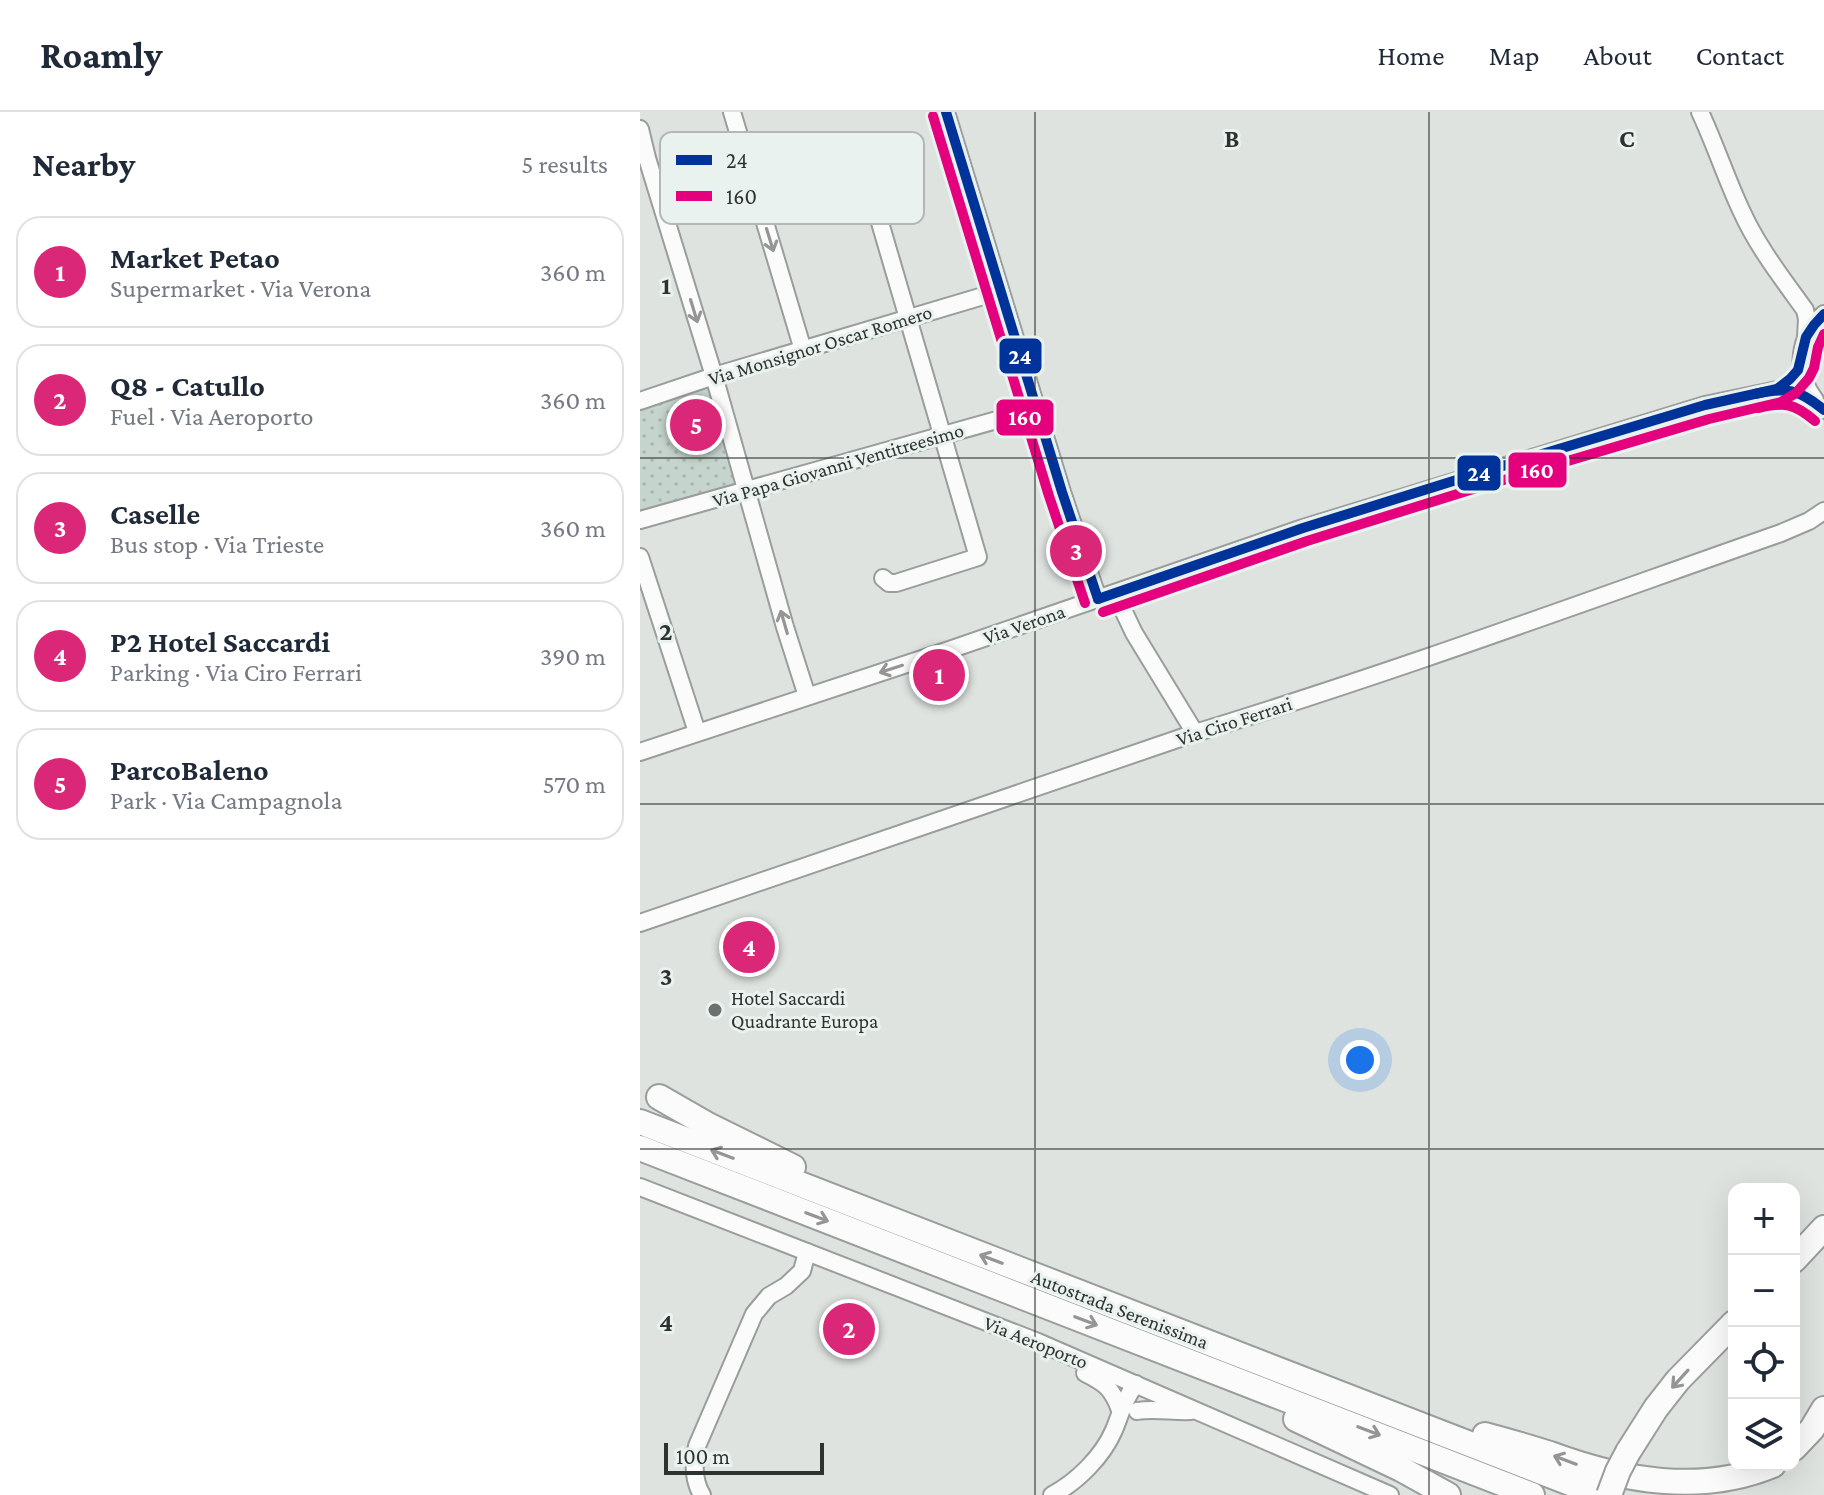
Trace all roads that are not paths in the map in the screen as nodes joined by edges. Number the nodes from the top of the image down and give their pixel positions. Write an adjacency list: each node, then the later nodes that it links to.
1 (732, 112): 5 (street, one-way to 5)
2 (946, 112): 11 (street)
3 (1700, 112): 10 (street)
4 (640, 129): 6 (street, one-way to 6)
5 (738, 132)
6 (660, 200)
7 (667, 224): 18 (street, one-way to 18)
8 (765, 224): 16 (street, one-way to 16)
9 (881, 224): 14 (street)
10 (1788, 285): 12 (street); 15 (street)
11 (1000, 291): 14 (street, Via Monsignor Oscar Romero); 21 (street)
12 (1824, 304)
13 (1824, 314): 15 (street)
14 (908, 317): 16 (street, Via Monsignor Oscar Romero); 23 (street)
15 (1806, 337): 17 (street)
16 (803, 350): 18 (street, Via Monsignor Oscar Romero)
17 (1801, 364): 19 (street); 22 (street)
18 (714, 376): 20 (street, Via Monsignor Oscar Romero); 24 (street)
19 (1777, 389): 22 (street); 29 (street, Via Verona)
20 (640, 401)
21 (1036, 409): 23 (street, Via Papa Giovanni Ventitreesimo); 30 (street)
22 (1822, 410)
23 (943, 435): 24 (street, Via Papa Giovanni Ventitreesimo); 28 (street)
24 (747, 490): 26 (street, Via Papa Giovanni Ventitreesimo); 31 (street, one-way to 24)
25 (1824, 511): 33 (street, Via Ciro Ferrari)
26 (640, 520)
27 (640, 557): 32 (street)
28 (883, 578)
29 (1115, 593): 30 (street, Via Verona); 33 (street)
30 (1098, 599): 31 (street, Via Verona, one-way to 31)
31 (807, 696): 32 (street, Via Verona)
32 (697, 732): 34 (street, Via Verona)
33 (1195, 733): 35 (street, Via Ciro Ferrari)
34 (640, 752)
35 (640, 923)
36 (659, 1097): 40 (highway)
37 (640, 1122): 40 (highway, Autostrada Serenissima, one-way to 37)
38 (640, 1148): 46 (highway, Autostrada Serenissima, one-way to 46)
39 (640, 1187): 42 (street, Via Aeroporto)
40 (856, 1206): 47 (highway, Autostrada Serenissima, one-way to 40)
41 (1824, 1228): 43 (highway)
42 (807, 1252): 45 (street, Via Aeroporto); 54 (street)
43 (1799, 1255)
44 (1730, 1327): 60 (highway, one-way to 60, bridge)
45 (1038, 1342): 48 (street, Via Aeroporto); 50 (street)
46 (1140, 1342): 57 (highway); 58 (highway, Autostrada Serenissima, one-way to 58)
47 (1272, 1368): 53 (highway, one-way to 47); 59 (highway, Autostrada Serenissima)
48 (1136, 1384): 50 (street); 51 (street, Via Aeroporto)
49 (1824, 1409): 52 (highway)
50 (1129, 1410): 51 (street); 55 (street)
51 (1198, 1410): 56 (street, Via Aeroporto)
52 (1800, 1442)
53 (1762, 1471)
54 (702, 1495)
55 (1052, 1495)
56 (1390, 1495)
57 (1448, 1495)
58 (1532, 1495)
59 (1601, 1495)
60 (1609, 1495)

